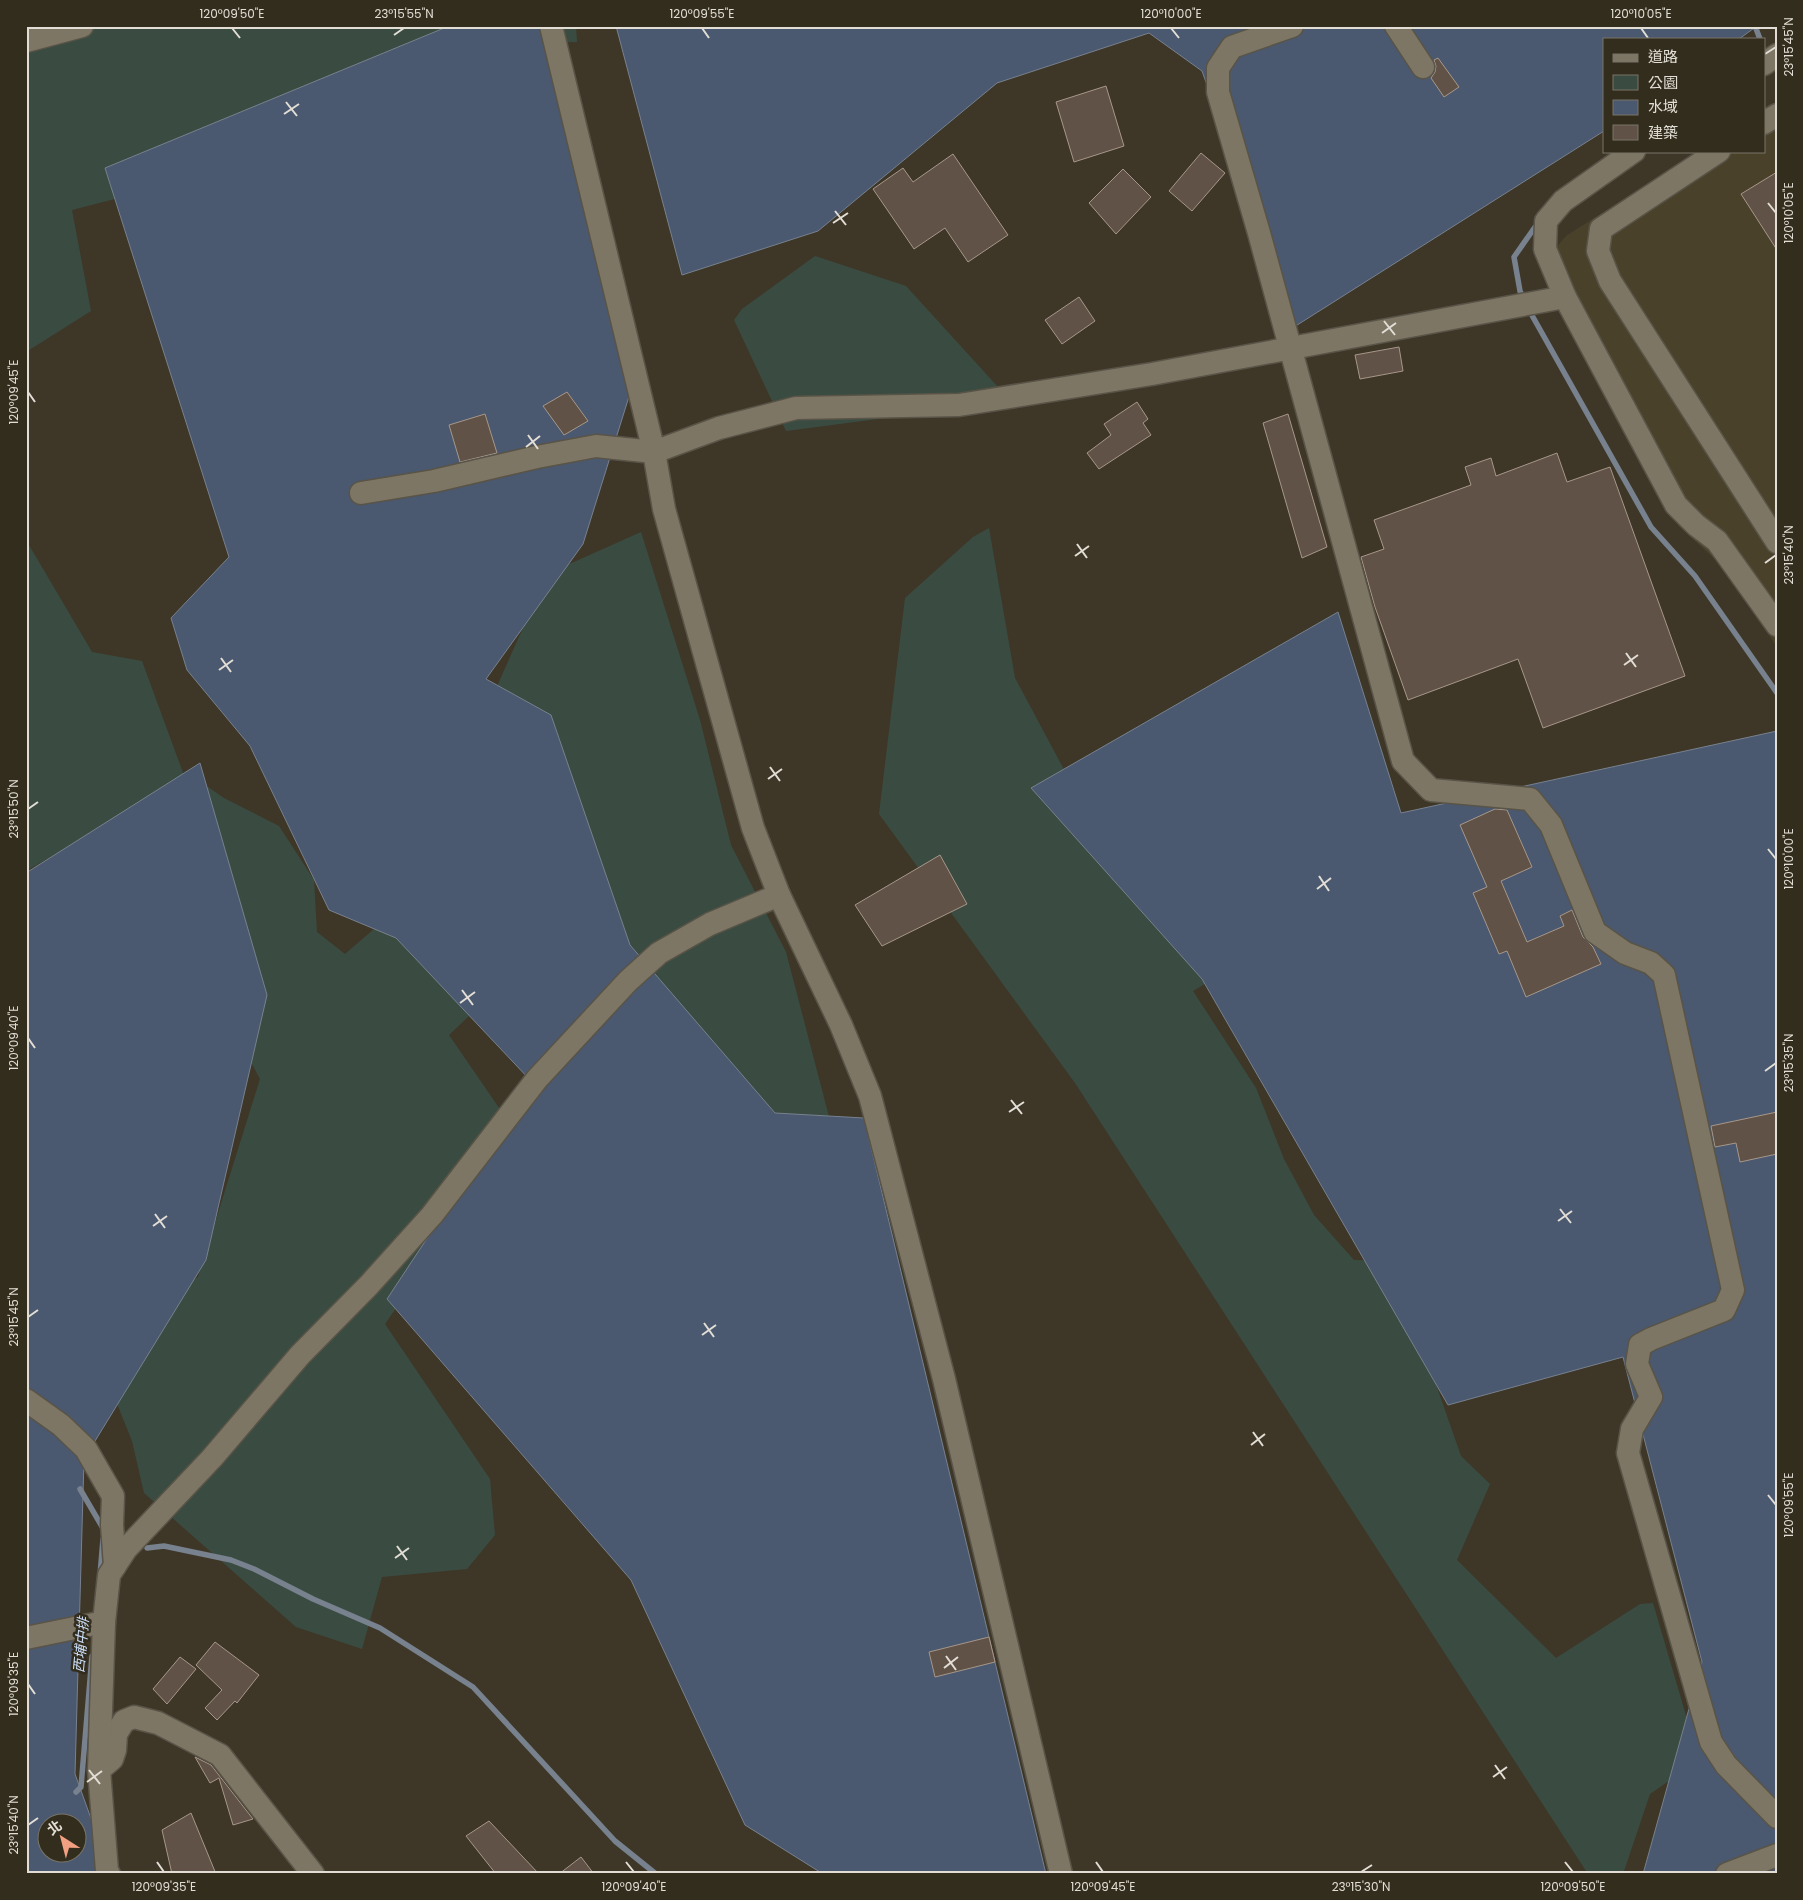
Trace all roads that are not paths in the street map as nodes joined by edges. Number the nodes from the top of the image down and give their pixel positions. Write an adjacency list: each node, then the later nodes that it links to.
1 (82, 26): 5 (street)
2 (551, 26): 13 (street)
3 (1292, 26): 12 (street)
4 (1396, 26): 8 (street)
5 (26, 41)
6 (1777, 55): 7 (street)
7 (1766, 63)
8 (1423, 67)
9 (1633, 152): 11 (street)
10 (1717, 152): 15 (street)
11 (1565, 297): 12 (street); 16 (street)
12 (1291, 348): 13 (street); 23 (street)
13 (654, 452): 14 (street); 17 (street)
14 (361, 493)
15 (1777, 542)
16 (1777, 625)
17 (779, 894): 19 (street); 27 (street)
18 (26, 1400): 19 (street)
19 (115, 1566): 20 (street)
20 (104, 1622): 21 (street); 22 (street)
21 (26, 1638)
22 (99, 1770): 25 (street); 26 (street)
23 (1777, 1817)
24 (1777, 1855): 28 (street)
25 (109, 1874)
26 (313, 1874)
27 (1061, 1874)
28 (1727, 1874)

